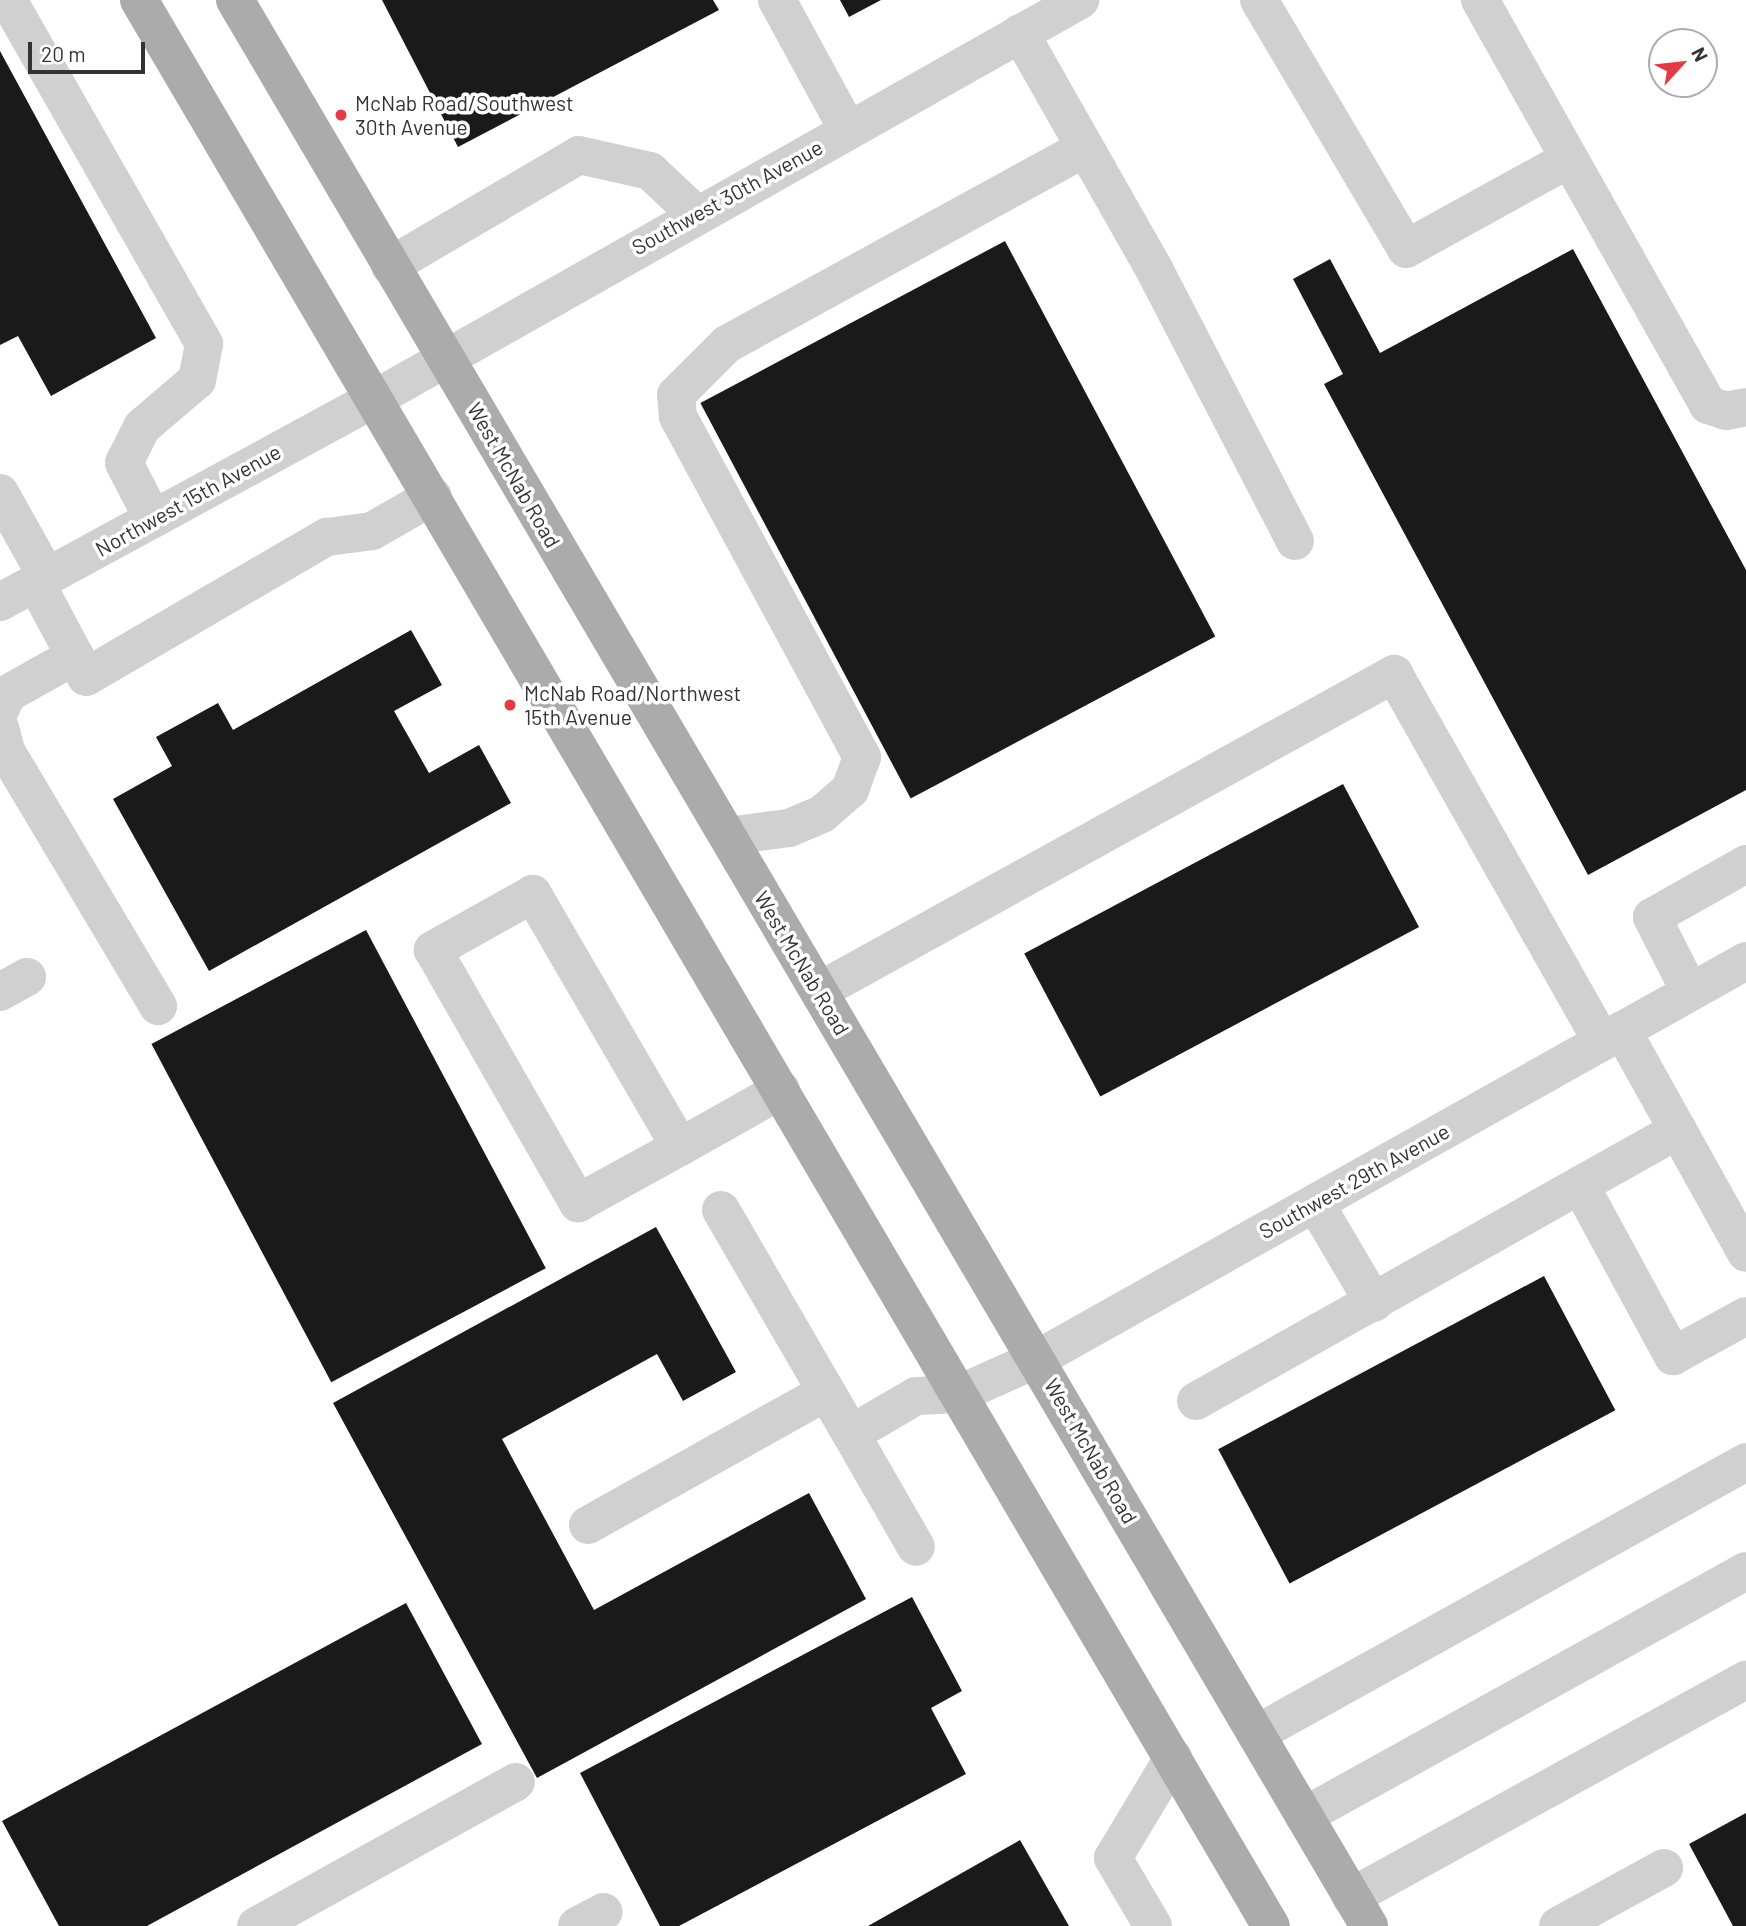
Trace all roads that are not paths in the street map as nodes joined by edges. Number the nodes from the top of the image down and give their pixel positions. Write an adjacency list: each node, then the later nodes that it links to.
1 (8, 0): 19 (street)
2 (139, 0): 15 (main road)
3 (777, 0): 9 (street)
4 (1080, 0): 8 (street, Southwest 30th Avenue)
5 (1259, 0): 11 (street)
6 (241, 2): 13 (main road, West McNab Road)
7 (1488, 15): 11 (street)
8 (1020, 33): 9 (street, Southwest 30th Avenue); 10 (street)
9 (848, 130): 12 (street, Southwest 30th Avenue)
10 (1085, 148): 20 (street); 26 (street)
11 (1569, 159): 16 (street)
12 (696, 214): 13 (street); 14 (street, Southwest 30th Avenue)
13 (390, 266): 14 (main road, West McNab Road)
14 (443, 355): 15 (street, Southwest 30th Avenue); 26 (main road, West McNab Road)
15 (376, 398): 18 (main road); 19 (street, Northwest 15th Avenue)
16 (1746, 407)
17 (0, 493): 21 (street)
18 (433, 496): 23 (street); 33 (main road)
19 (153, 519): 21 (street, Northwest 15th Avenue)
20 (1295, 541)
21 (41, 580): 22 (street, Northwest 15th Avenue); 23 (street)
22 (0, 602)
23 (75, 656): 24 (street)
24 (0, 710)
25 (0, 728): 31 (street)
26 (728, 836): 29 (main road, West McNab Road)
27 (1746, 864): 30 (street)
28 (1746, 961): 30 (street, Southwest 29th Avenue)
29 (819, 991): 32 (street); 42 (main road, West McNab Road)
30 (1690, 992): 32 (street, Southwest 29th Avenue)
31 (158, 1006)
32 (1612, 1036): 34 (street); 37 (street, Southwest 29th Avenue)
33 (781, 1090): 35 (street); 44 (main road)
34 (1678, 1130): 36 (street); 39 (street)
35 (680, 1147): 35 (street)
36 (1580, 1185): 40 (street); 41 (street)
37 (1315, 1203): 40 (street); 42 (street, Southwest 29th Avenue)
38 (721, 1210): 43 (street)
39 (1746, 1253)
40 (1374, 1303): 45 (street)
41 (1746, 1316)
42 (1037, 1359): 44 (street, Southwest 29th Avenue); 52 (main road, West McNab Road)
43 (826, 1392): 46 (street); 48 (street)
44 (959, 1394): 46 (street); 53 (main road)
45 (1196, 1401)
46 (851, 1434): 49 (street)
47 (1746, 1462): 52 (street)
48 (588, 1525)
49 (916, 1547)
50 (1746, 1571): 55 (street)
51 (1746, 1680): 57 (street)
52 (1256, 1734): 55 (main road, West McNab Road)
53 (1173, 1758): 59 (street); 60 (main road)
54 (516, 1782): 58 (street)
55 (1304, 1816): 57 (main road, West McNab Road)
56 (1664, 1868): 61 (street)
57 (1360, 1911)
58 (256, 1926)
59 (1153, 1926)
60 (1271, 1926)
61 (1558, 1926)

